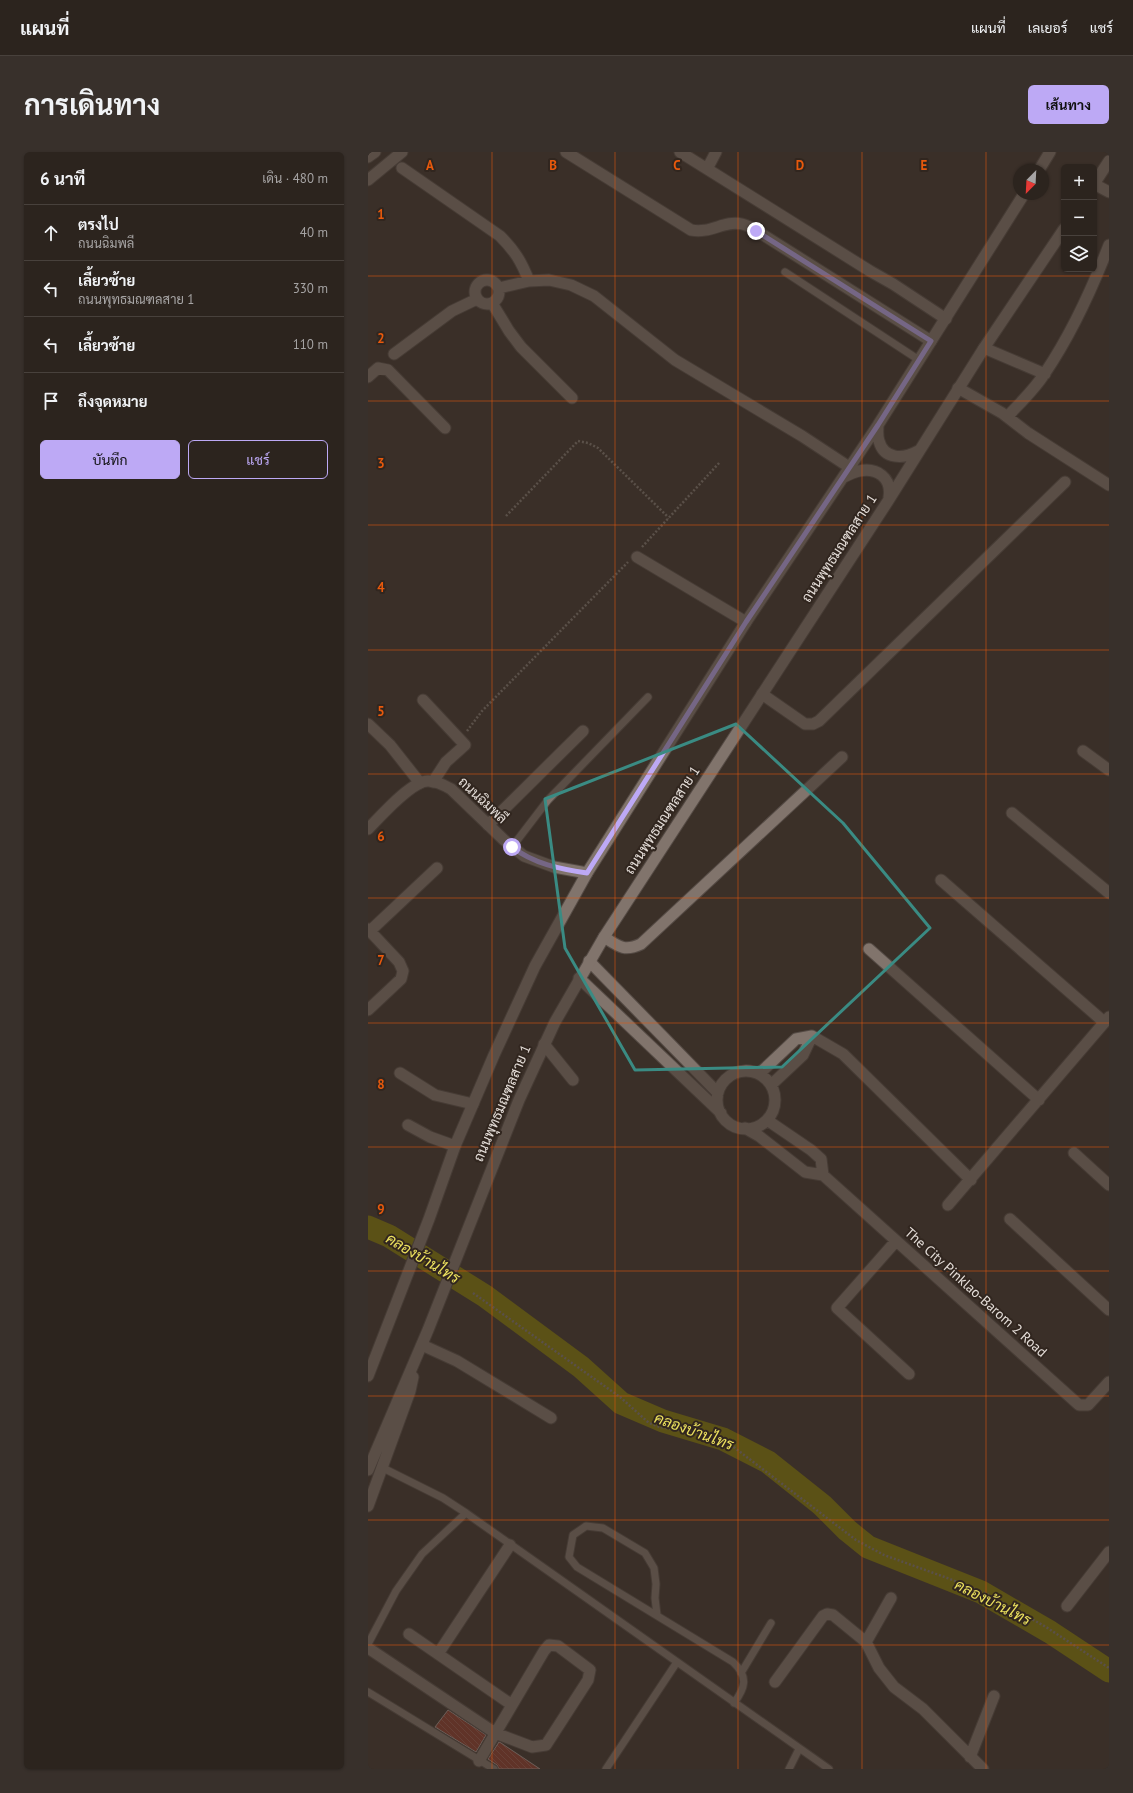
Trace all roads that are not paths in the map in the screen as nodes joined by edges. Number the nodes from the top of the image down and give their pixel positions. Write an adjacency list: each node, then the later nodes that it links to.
1 (375, 152): 7 (street)
2 (402, 152): 13 (street)
3 (566, 152): 25 (street)
4 (680, 152): 11 (street)
5 (716, 152): 11 (street)
6 (1050, 152): 9 (street)
7 (368, 158)
8 (1109, 161): 12 (street)
9 (1043, 164)
10 (402, 168): 20 (street)
11 (707, 169): 24 (street)
12 (1097, 179)
13 (368, 180)
14 (1097, 186): 15 (street)
15 (1109, 192)
16 (1020, 200): 24 (street, ถนนพุทธมณฑลสาย 1)
17 (1061, 233): 26 (street, ถนนพุทธมณฑลสาย 1)
18 (1109, 245): 29 (street)
19 (785, 272): 28 (lane)
20 (529, 281): 21 (street); 37 (street)
21 (499, 288): 22 (street); 23 (street)
22 (477, 299): 23 (street); 27 (street)
23 (492, 303): 32 (street)
24 (946, 319): 25 (street, ถนนพุทธมณฑลสาย 1)
25 (931, 341): 28 (street, ถนนพุทธมณฑลสาย 1)
26 (984, 348): 29 (street); 31 (street, ถนนพุทธมณฑลสาย 1)
27 (394, 354)
28 (919, 360): 34 (street, ถนนพุทธมณฑลสาย 1)
29 (1045, 374): 33 (street)
30 (368, 377): 35 (street)
31 (958, 388): 33 (street); 36 (street, ถนนพุทธมณฑลสาย 1)
32 (572, 398)
33 (1007, 417): 40 (street)
34 (878, 425): 36 (street); 37 (street, ถนนพุทธมณฑลสาย 1)
35 (445, 428)
36 (918, 451): 41 (street, ถนนพุทธมณฑลสาย 1)
37 (849, 467): 38 (street, ถนนพุทธมณฑลสาย 1)
38 (844, 477): 41 (street); 43 (street, ถนนพุทธมณฑลสาย 1)
39 (1065, 482): 44 (street)
40 (1109, 485)
41 (888, 501): 44 (street, ถนนพุทธมณฑลสาย 1)
42 (635, 556): 43 (street)
43 (746, 622): 59 (street, ถนนพุทธมณฑลสาย 1)
44 (762, 694): 63 (street, ถนนพุทธมณฑลสาย 1)
45 (648, 697): 57 (lane)
46 (423, 700): 52 (street)
47 (368, 724): 53 (street)
48 (583, 731): 55 (street)
49 (1083, 751): 51 (street)
50 (842, 757): 63 (street)
51 (1109, 770)
52 (433, 782): 53 (street, ถนนฉิมพลี); 55 (street, ถนนฉิมพลี)
53 (420, 783): 56 (street)
54 (1012, 813): 61 (street)
55 (488, 825): 57 (street, ถนนฉิมพลี)
56 (368, 829)
57 (512, 847): 59 (street, ถนนฉิมพลี)
58 (437, 868): 62 (street)
59 (587, 873): 77 (street, ถนนพุทธมณฑลสาย 1)
60 (940, 880): 68 (street)
61 (1109, 893)
62 (369, 930): 67 (street)
63 (604, 937): 65 (street, ถนนพุทธมณฑลสาย 1)
64 (869, 949): 76 (street)
65 (589, 961): 66 (street, ถนนพุทธมณฑลสาย 1); 75 (street)
66 (579, 978): 70 (street, ถนนพุทธมณฑลสาย 1); 78 (street)
67 (368, 1010)
68 (1107, 1020): 76 (street)
69 (812, 1036): 72 (street); 74 (street); 85 (street)
70 (544, 1044): 73 (street); 92 (street, ถนนพุทธมณฑลสาย 1)
71 (400, 1073): 77 (street)
72 (759, 1074): 74 (street); 75 (street)
73 (572, 1080)
74 (771, 1085): 79 (street)
75 (718, 1093): 78 (street)
76 (1039, 1100): 85 (street)
77 (473, 1104): 82 (street, ถนนพุทธมณฑลสาย 1)
78 (721, 1113): 81 (street)
79 (767, 1120): 81 (street); 84 (street)
80 (408, 1124): 82 (street)
81 (745, 1128): 84 (street)
82 (455, 1146): 91 (street, ถนนพุทธมณฑลสาย 1)
83 (1074, 1153): 86 (street)
84 (823, 1175): 89 (street, The City Pinklao-Barom 2 Road)
85 (971, 1180): 87 (street)
86 (1109, 1185)
87 (948, 1205)
88 (1010, 1219): 90 (street)
89 (896, 1241): 95 (street); 97 (street, The City Pinklao-Barom 2 Road)
90 (1109, 1310)
91 (382, 1338): 93 (street); 96 (street, ถนนพุทธมณฑลสาย 1)
92 (422, 1344): 94 (street, ถนนพุทธมณฑลสาย 1); 98 (street)
93 (368, 1357)
94 (416, 1359): 99 (street); 100 (street, ถนนพุทธมณฑลสาย 1)
95 (909, 1374)
96 (368, 1376)
97 (1109, 1382)
98 (551, 1418)
99 (383, 1468): 101 (street); 102 (lane)
100 (368, 1470)
101 (368, 1506)
102 (466, 1513): 103 (lane); 111 (lane)
103 (510, 1544): 113 (street); 114 (lane)
104 (1109, 1552): 106 (street)
105 (891, 1598): 110 (street)
106 (1067, 1606)
107 (657, 1615): 107 (lane); 115 (lane)
108 (771, 1623): 115 (lane)
109 (409, 1634): 113 (street)
110 (866, 1642): 116 (street); 123 (street)
111 (368, 1644)
112 (368, 1648): 121 (street)
113 (438, 1654): 120 (street)
114 (676, 1662): 119 (lane); 126 (lane)
115 (741, 1673): 119 (lane)
116 (775, 1682)
117 (368, 1692): 124 (lane)
118 (994, 1696): 123 (street)
119 (734, 1703): 122 (lane)
120 (512, 1705): 121 (street); 121 (street)
121 (495, 1733): 124 (street)
122 (799, 1749): 127 (lane); 128 (lane)
123 (970, 1757): 129 (street)
124 (479, 1761): 125 (lane)
125 (494, 1769)
126 (606, 1769)
127 (789, 1769)
128 (829, 1769)
129 (983, 1769)

